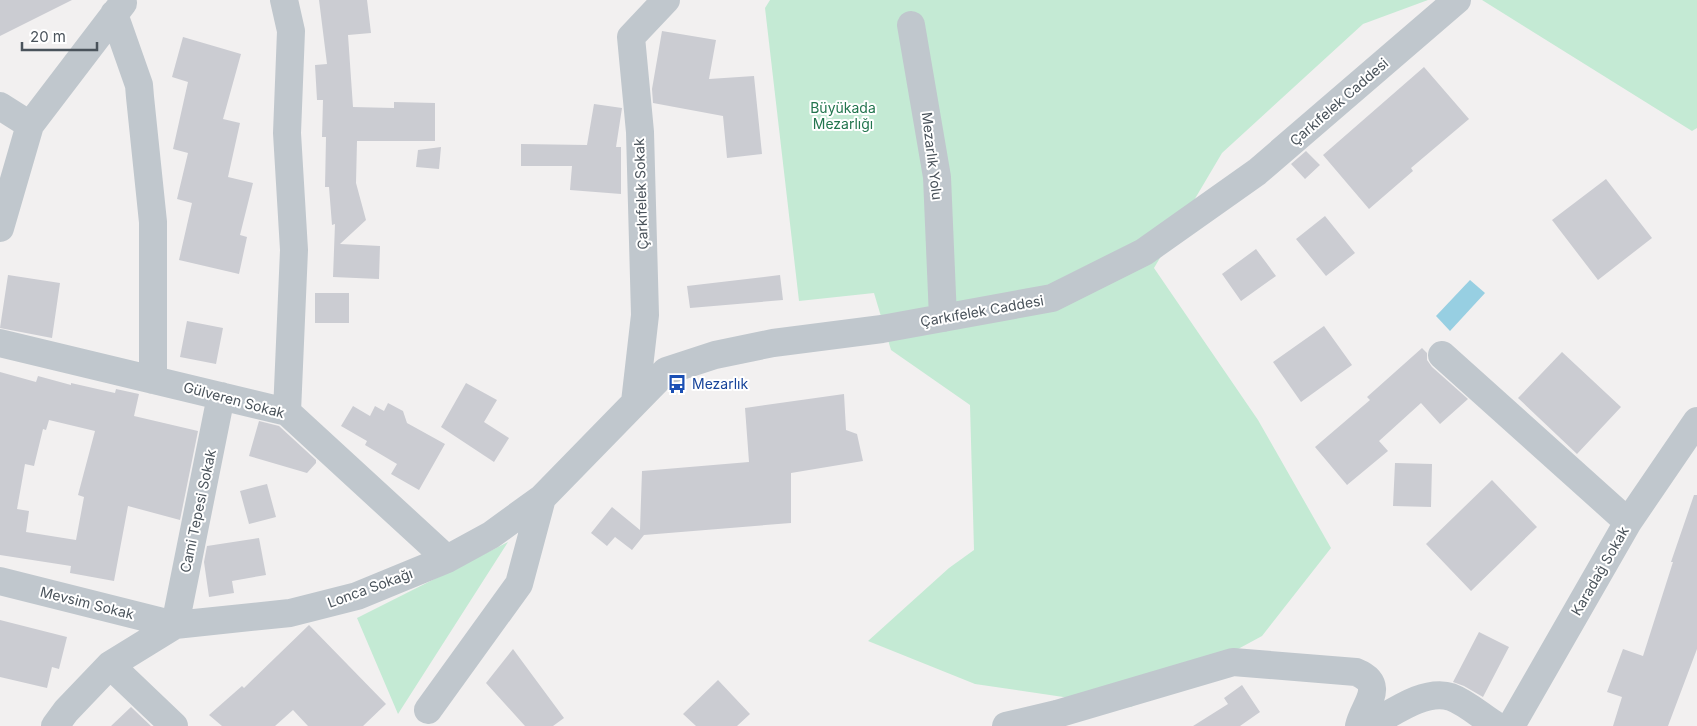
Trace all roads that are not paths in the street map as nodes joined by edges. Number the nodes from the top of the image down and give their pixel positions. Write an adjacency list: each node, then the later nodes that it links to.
1 (284, 0): 15 (street)
2 (666, 0): 14 (street, Çarkıfelek Sokak)
3 (1457, 0): 9 (street, Çarkıfelek Caddesi)
4 (120, 7): 7 (street); 12 (street)
5 (911, 25): 9 (street, Mezarlık Yolu)
6 (0, 106): 7 (street)
7 (30, 125): 8 (street)
8 (0, 228)
9 (943, 318): 14 (street, Çarkıfelek Caddesi)
10 (0, 343): 12 (street, Gülveren Sokak)
11 (1442, 354): 18 (street)
12 (153, 380): 13 (street, Gülveren Sokak)
13 (222, 396): 15 (street, Gülveren Sokak); 21 (street, Cami Tepesi Sokak)
14 (634, 402): 17 (street, Lonca Sokağı)
15 (287, 412): 19 (street, Gülveren Sokak)
16 (1697, 421): 18 (street, Karadağ Sokak)
17 (542, 498): 19 (street, Lonca Sokağı); 23 (street)
18 (1628, 522): 30 (street, Karadağ Sokak)
19 (447, 559): 21 (street, Lonca Sokağı)
20 (0, 581): 21 (street, Mevsim Sokak)
21 (175, 625): 22 (street, Lonca Sokağı)
22 (110, 665): 24 (street, Lonca Sokağı); 25 (street)
23 (429, 721)
24 (55, 726)
25 (174, 726)
26 (1006, 726): 27 (street)
27 (1359, 726)
28 (1369, 726): 29 (street)
29 (1497, 726)
30 (1511, 726)

